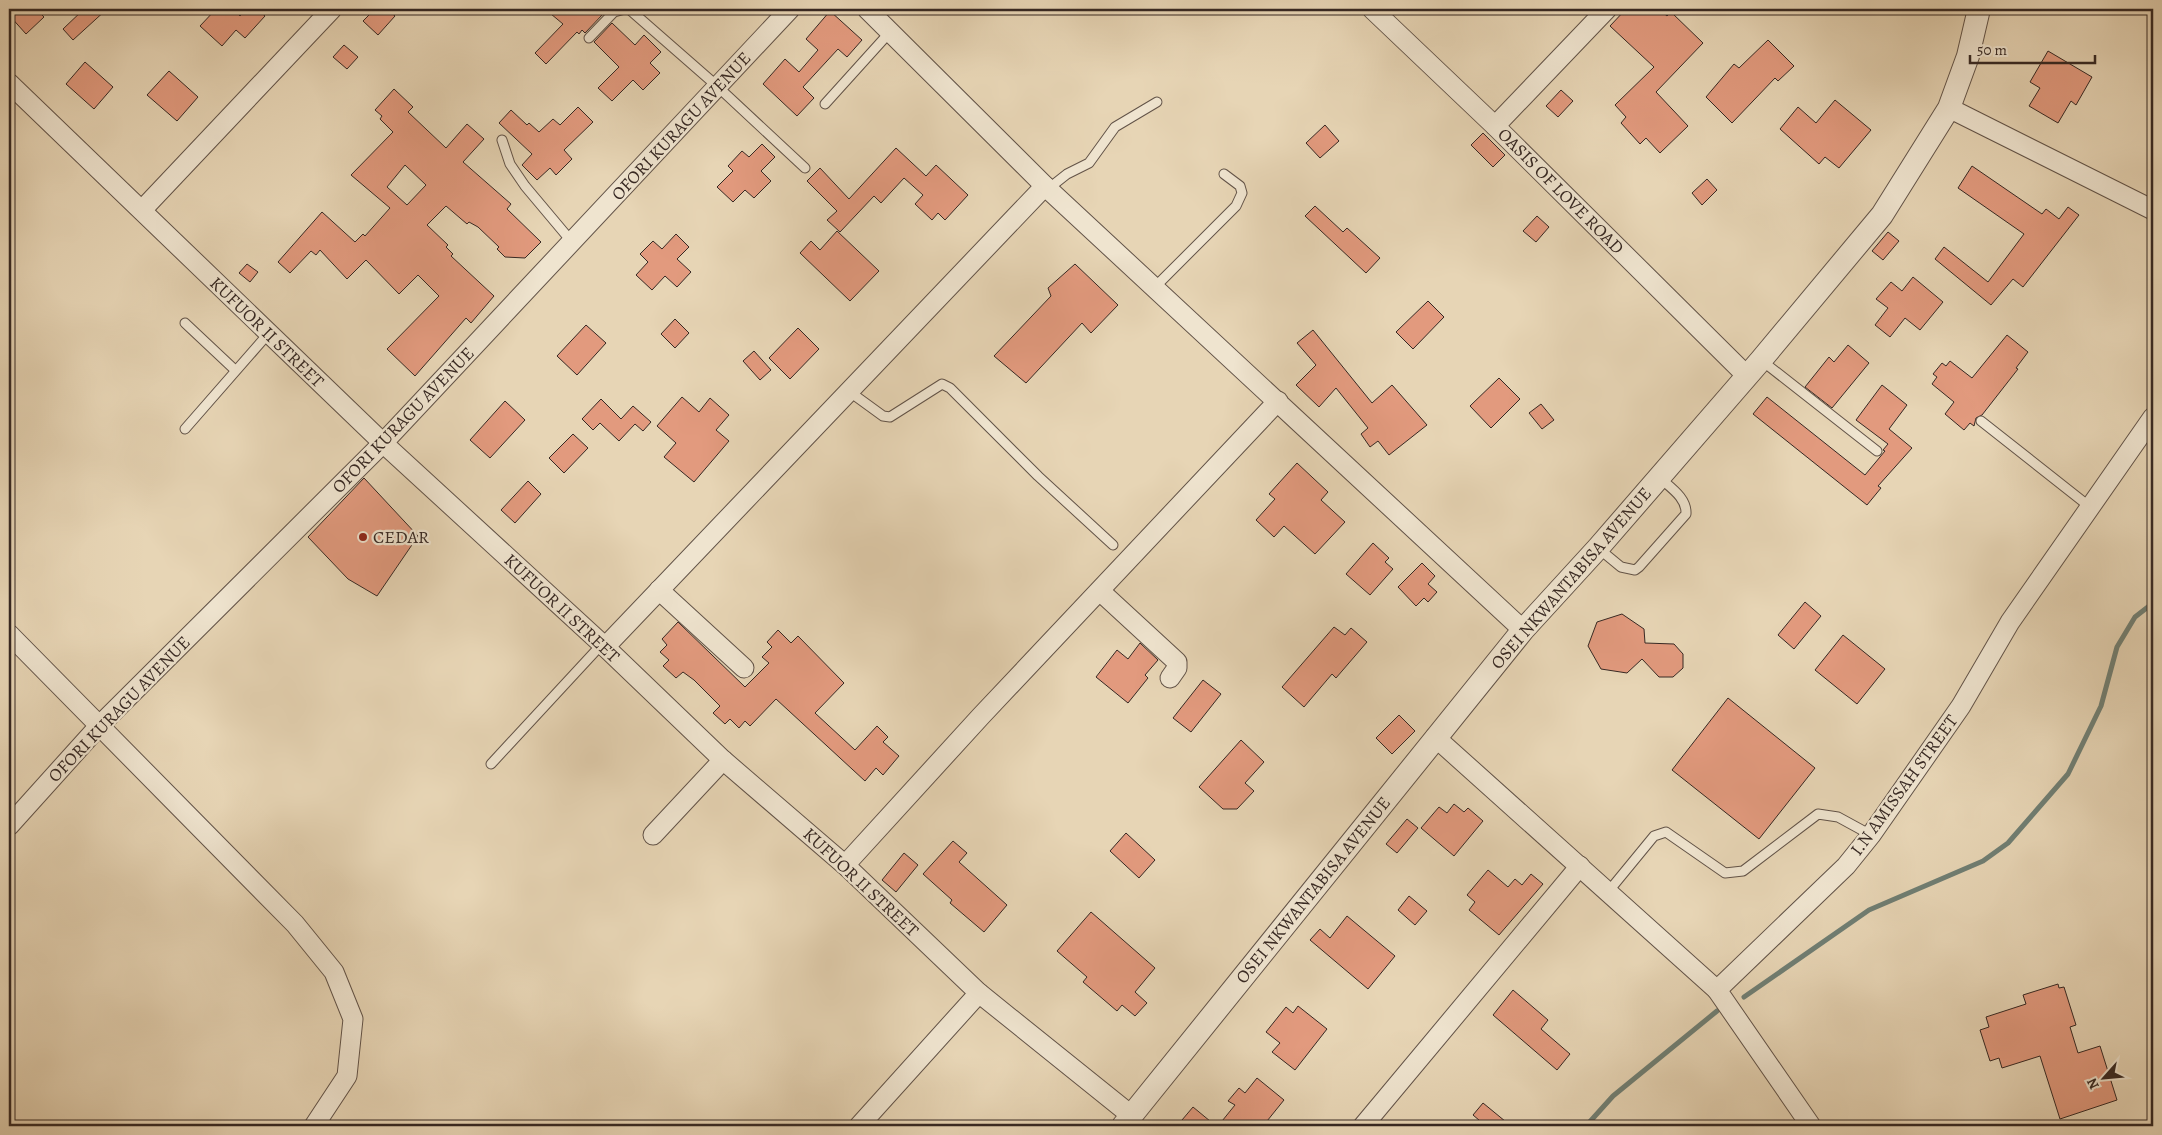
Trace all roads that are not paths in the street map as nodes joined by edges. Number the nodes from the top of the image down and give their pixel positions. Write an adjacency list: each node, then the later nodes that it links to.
1 (332, 9): 21 (street)
2 (625, 9): 10 (lane)
3 (629, 9): 12 (lane)
4 (790, 9): 12 (street, OFORI KURAGU AVENUE)
5 (867, 9): 9 (street)
6 (1372, 9): 16 (street, OASIS OF LOVE ROAD)
7 (1607, 9): 16 (street)
8 (1979, 9): 15 (street, OSEI NKWANTABISA AVENUE)
9 (890, 32): 14 (lane); 20 (street)
10 (589, 38)
11 (9, 83): 21 (street, KUFUOR II STREET)
12 (718, 86): 18 (lane); 23 (street, OFORI KURAGU AVENUE)
13 (1157, 102): 20 (lane)
14 (825, 104)
15 (1949, 108): 22 (street); 27 (street, OSEI NKWANTABISA AVENUE)
16 (1496, 126): 27 (street, OASIS OF LOVE ROAD)
17 (502, 140): 23 (lane)
18 (805, 168)
19 (1224, 174): 24 (lane)
20 (1046, 187): 24 (street); 29 (street)
21 (142, 210): 26 (street, KUFUOR II STREET)
22 (2153, 210)
23 (572, 242): 34 (street, OFORI KURAGU AVENUE)
24 (1155, 287): 30 (street)
25 (185, 323): 28 (lane)
26 (268, 334): 28 (lane); 34 (street, KUFUOR II STREET)
27 (1754, 368): 35 (lane); 36 (street, OSEI NKWANTABISA AVENUE)
28 (235, 370): 33 (lane)
29 (850, 392): 38 (lane); 40 (street)
30 (1278, 401): 41 (street); 42 (street)
31 (2153, 417): 37 (street, I.N AMISSAH STREET)
32 (1981, 420): 37 (lane)
33 (185, 429)
34 (383, 444): 44 (street, KUFUOR II STREET); 47 (street, OFORI KURAGU AVENUE)
35 (1877, 451)
36 (1659, 477): 39 (street, OSEI NKWANTABISA AVENUE); 39 (lane)
37 (2090, 507): 52 (street, I.N AMISSAH STREET)
38 (1112, 546)
39 (1598, 548): 42 (street, OSEI NKWANTABISA AVENUE)
40 (659, 590): 44 (street); 45 (street)
41 (1101, 592): 46 (street); 54 (street)
42 (1523, 630): 48 (street, OSEI NKWANTABISA AVENUE)
43 (9, 634): 47 (street)
44 (604, 645): 49 (street, KUFUOR II STREET); 50 (lane)
45 (744, 668)
46 (1170, 678)
47 (99, 726): 51 (street, OFORI KURAGU AVENUE); 60 (street)
48 (1435, 737): 55 (street); 59 (street, OSEI NKWANTABISA AVENUE)
49 (723, 760): 53 (street); 54 (street, KUFUOR II STREET)
50 (491, 764)
51 (9, 826)
52 (1871, 834): 56 (lane); 57 (street, I.N AMISSAH STREET)
53 (653, 835)
54 (845, 865): 58 (street, KUFUOR II STREET)
55 (1580, 866): 56 (street); 62 (street)
56 (1608, 892): 57 (street)
57 (1717, 990): 63 (street)
58 (979, 993): 59 (street, KUFUOR II STREET); 61 (street)
59 (1127, 1121)
60 (314, 1126)
61 (859, 1126)
62 (1363, 1126)
63 (1811, 1126)

